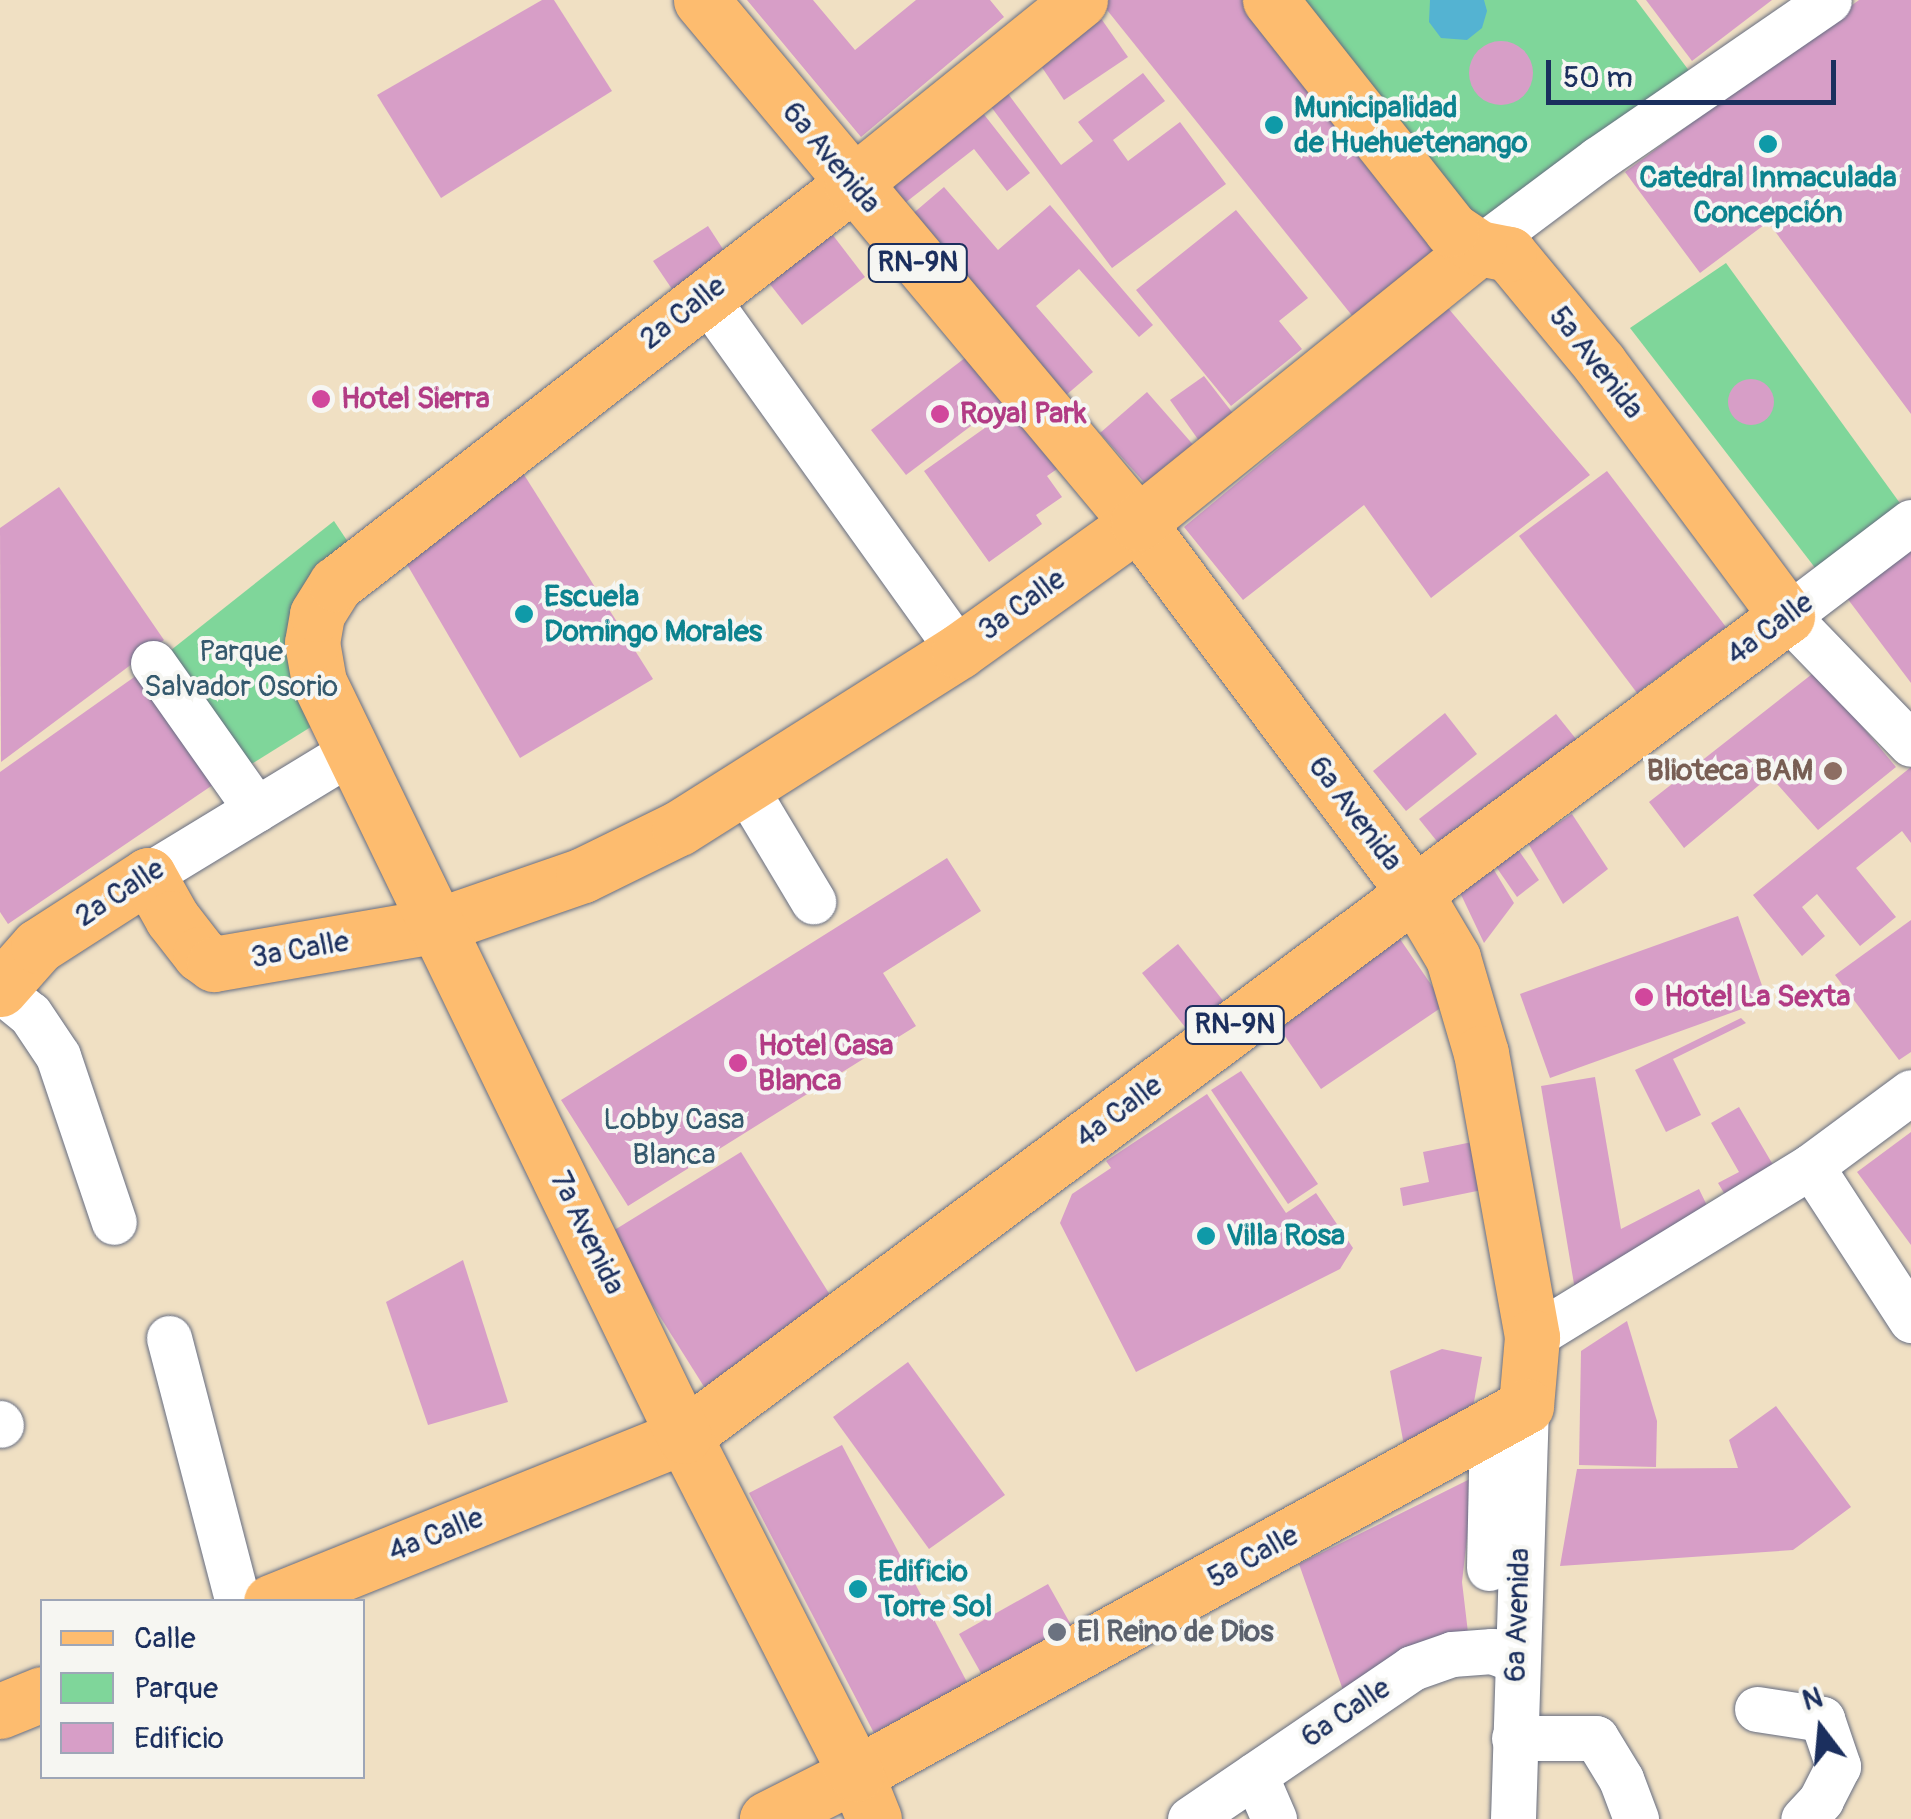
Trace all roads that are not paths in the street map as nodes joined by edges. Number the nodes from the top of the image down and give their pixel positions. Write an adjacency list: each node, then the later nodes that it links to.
1 (701, 0): 5 (main road, 6a Avenida / RN-9N)
2 (1080, 0): 5 (main road, 2a Calle)
3 (1270, 0): 6 (main road, 5a Avenida)
4 (1829, 0): 6 (street, 3a Calle)
5 (852, 184): 7 (main road, 2a Calle); 9 (main road, 6a Avenida / RN-9N)
6 (1479, 248): 9 (main road, 3a Calle); 10 (main road, 5a Avenida)
7 (705, 296): 11 (main road, 2a Calle); 12 (street)
8 (1911, 522): 10 (street, 4a Calle)
9 (1138, 523): 12 (main road, 3a Calle); 19 (main road, 6a Avenida / RN-9N)
10 (1787, 616): 14 (street, 5a Avenida); 19 (main road, 4a Calle / RN-9N)
11 (312, 643): 15 (main road, 7a Avenida)
12 (958, 651): 16 (main road, 3a Calle)
13 (153, 663): 17 (street)
14 (1911, 744)
15 (355, 750): 17 (street, 2a Calle); 21 (main road, 7a Avenida)
16 (746, 789): 20 (street); 21 (main road, 3a Calle)
17 (256, 809): 18 (street, 2a Calle)
18 (148, 875): 21 (main road, 3a Calle); 22 (main road, 2a Calle)
19 (1414, 892): 27 (main road, 6a Avenida / RN-9N); 30 (main road, 4a Calle / RN-9N)
20 (813, 901)
21 (439, 925): 30 (main road, 7a Avenida)
22 (0, 990): 25 (street)
23 (1911, 1092): 24 (street)
24 (1811, 1166): 26 (street); 27 (street)
25 (114, 1222)
26 (1911, 1320)
27 (1532, 1337): 29 (main road, 6a Avenida / RN-9N)
28 (169, 1338): 31 (street)
29 (1509, 1416): 33 (street, 6a Avenida); 38 (main road, 5a Calle)
30 (684, 1436): 32 (main road, 4a Calle); 38 (main road, 7a Avenida)
31 (237, 1599)
32 (278, 1599)
33 (1504, 1656): 37 (street, 6a Avenida); 39 (street, 6a Calle)
34 (40, 1695): 36 (main road)
35 (1756, 1709): 44 (street)
36 (0, 1711)
37 (1514, 1738): 42 (street, 6a Avenida); 43 (street)
38 (865, 1797): 40 (main road, 5a Calle)
39 (1227, 1802): 41 (street)
40 (767, 1819)
41 (1274, 1819)
42 (1513, 1819)
43 (1636, 1819)
44 (1803, 1819)

